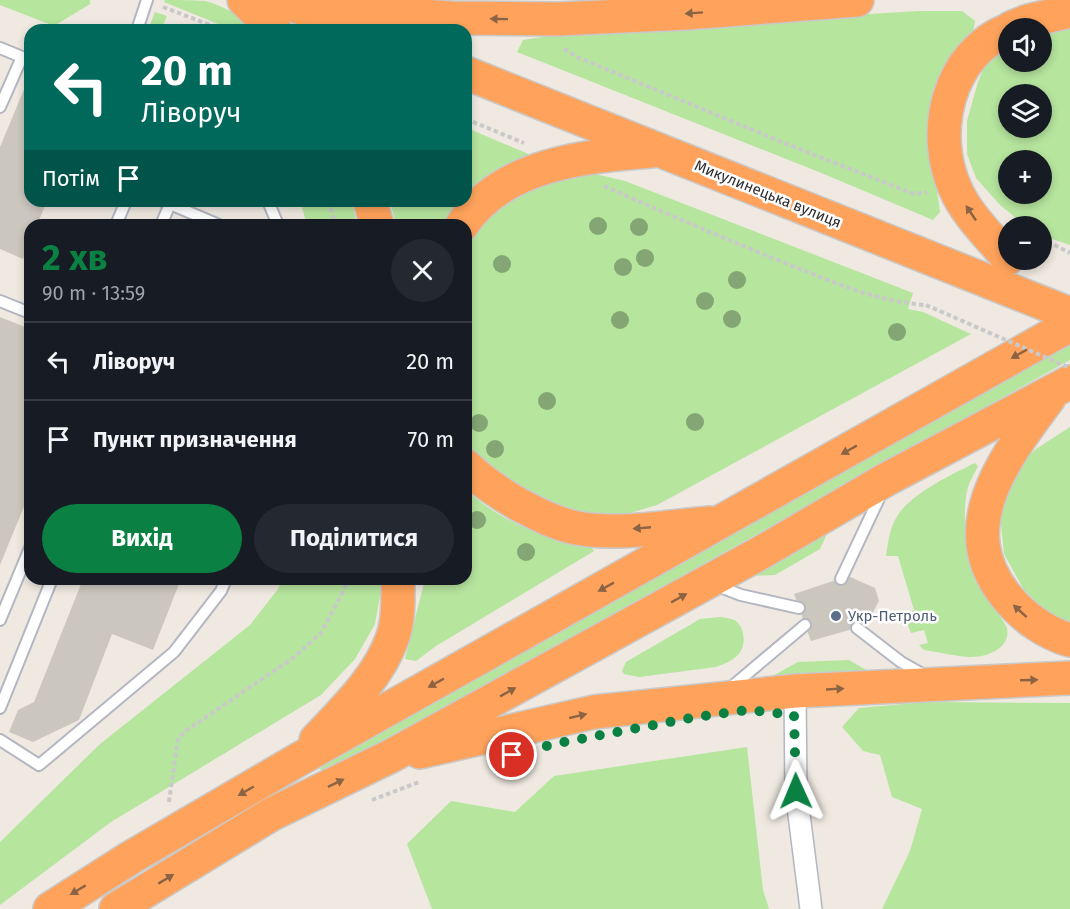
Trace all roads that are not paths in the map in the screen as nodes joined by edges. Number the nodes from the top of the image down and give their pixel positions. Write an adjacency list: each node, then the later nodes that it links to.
1 (147, 0): 8 (lane)
2 (244, 0): 9 (highway)
3 (281, 0): 5 (highway)
4 (857, 0): 5 (highway, one-way to 5)
5 (316, 9): 10 (highway)
6 (1070, 11): 7 (highway)
7 (1041, 18)
8 (139, 24)
9 (269, 24)
10 (345, 24)
11 (998, 34): 19 (highway, one-way to 11)
12 (0, 48): 14 (lane)
13 (472, 76): 15 (highway, Микулинецька вулиця)
14 (0, 107)
15 (658, 150): 18 (highway); 22 (highway, Микулинецька вулиця)
16 (178, 207): 17 (lane)
17 (205, 219)
18 (466, 219)
19 (998, 247)
20 (1020, 270): 22 (highway)
21 (0, 301): 23 (lane)
22 (1058, 309)
23 (24, 311)
24 (1070, 326): 28 (highway, one-way to 28)
25 (1065, 380): 27 (highway); 39 (highway, one-way to 25)
26 (472, 472): 28 (highway, one-way to 26)
27 (887, 479): 30 (lane); 31 (highway)
28 (721, 522): 46 (highway, one-way to 46)
29 (24, 562): 36 (lane)
30 (841, 579)
31 (708, 582): 35 (lane); 47 (highway, one-way to 31)
32 (50, 585): 44 (lane)
33 (224, 585): 45 (lane)
34 (398, 585): 46 (highway)
35 (799, 608)
36 (0, 620)
37 (805, 626): 43 (lane)
38 (857, 628): 41 (lane)
39 (1070, 640)
40 (1070, 678): 41 (highway, one-way to 40)
41 (939, 684): 42 (highway, one-way to 41)
42 (795, 691): 43 (highway); 50 (street)
43 (717, 699): 47 (highway, one-way to 43)
44 (0, 708)
45 (0, 740)
46 (296, 761): 48 (highway, one-way to 48)
47 (378, 762): 49 (highway, one-way to 47)
48 (50, 909)
49 (116, 909)
50 (811, 909)

